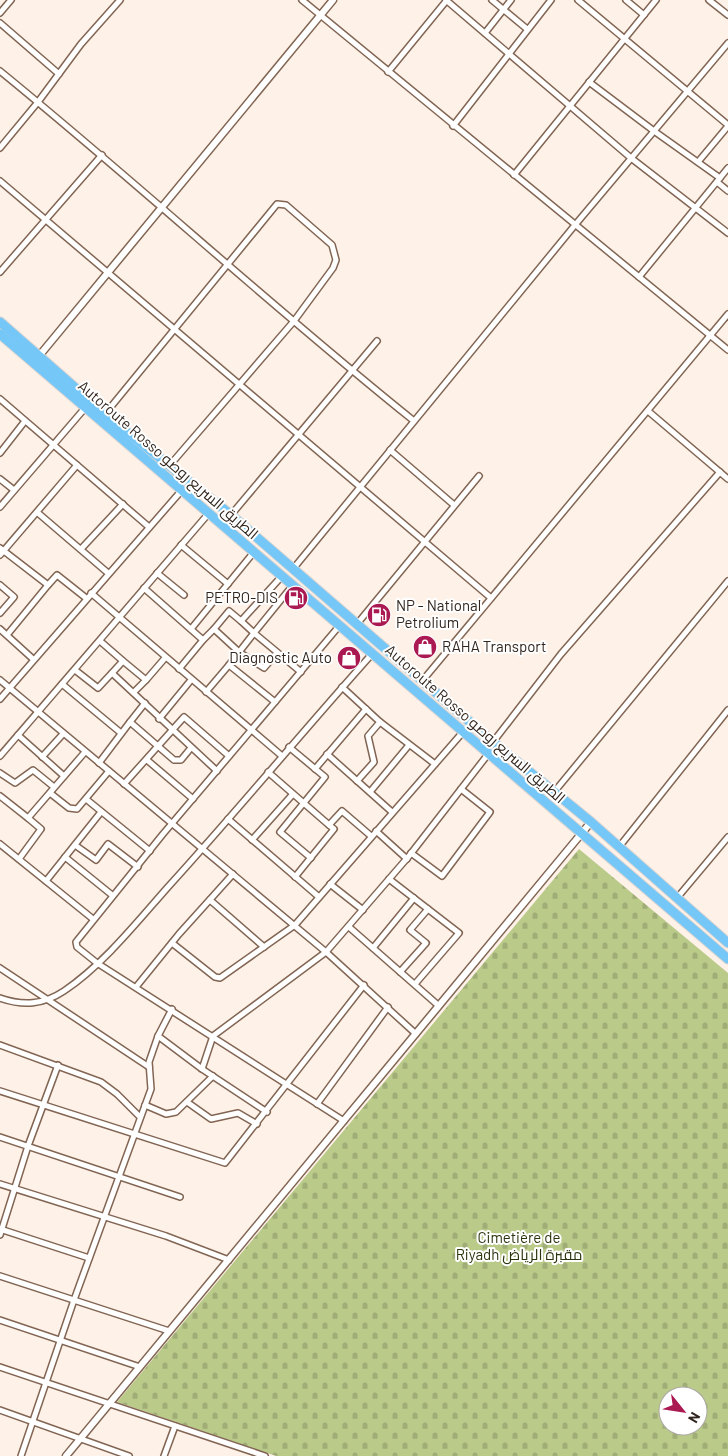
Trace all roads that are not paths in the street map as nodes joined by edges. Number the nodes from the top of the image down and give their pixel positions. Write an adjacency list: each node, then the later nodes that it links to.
1 (12, 0): 14 (street)
2 (120, 0): 26 (street)
3 (302, 0): 17 (street)
4 (333, 0): 17 (street)
5 (447, 0): 20 (street); 25 (street)
6 (492, 0): 13 (street)
7 (510, 0): 13 (street)
8 (551, 0): 19 (street)
9 (578, 0): 21 (street)
10 (626, 0): 15 (street)
11 (656, 0): 15 (street)
12 (709, 0): 16 (street)
13 (503, 9): 19 (street); 20 (street)
14 (0, 13)
15 (644, 15): 21 (street)
16 (728, 15)
17 (320, 16): 25 (street); 43 (street)
18 (0, 23): 26 (street)
19 (527, 30): 23 (street)
20 (485, 33): 23 (street)
21 (624, 39): 27 (street); 28 (street)
22 (727, 46): 28 (street)
23 (509, 52): 30 (street); 32 (street)
24 (0, 71): 29 (street)
25 (388, 72): 32 (street)
26 (59, 74): 29 (street)
27 (590, 82): 30 (street); 33 (street)
28 (687, 92): 31 (street); 33 (street)
29 (38, 102): 34 (street); 35 (street)
30 (570, 106): 36 (street); 39 (street)
31 (728, 125): 37 (street)
32 (453, 126): 39 (street)
33 (654, 131): 36 (street); 37 (street)
34 (0, 148)
35 (102, 155): 43 (street); 45 (street)
36 (631, 158): 44 (street); 46 (street)
37 (698, 162): 40 (street)
38 (728, 168): 40 (street)
39 (514, 175): 46 (street)
40 (718, 180): 42 (street); 44 (street)
41 (0, 181): 45 (street)
42 (728, 191)
43 (162, 207): 48 (street); 49 (street)
44 (695, 210): 47 (street); 51 (street)
45 (44, 219): 49 (street); 50 (street)
46 (575, 224): 51 (street); 68 (street)
47 (728, 234)
48 (226, 264): 53 (street); 53 (street); 55 (street)
49 (108, 271): 55 (street); 60 (street)
50 (0, 272)
51 (639, 277): 57 (street)
52 (728, 314): 57 (street)
53 (294, 321): 61 (street); 62 (street)
54 (0, 322): 60 (highway, Autoroute Rosso الطريق السريع روصو)
55 (175, 328): 62 (street); 66 (street)
56 (0, 334): 64 (highway, Autoroute Rosso الطريق السريع روصو)
57 (711, 335): 59 (street); 65 (street)
58 (377, 341): 61 (street)
59 (728, 350)
60 (39, 356): 66 (highway, Autoroute Rosso الطريق السريع روصو)
61 (352, 371): 68 (street); 69 (street)
62 (239, 385): 69 (street); 74 (street)
63 (0, 399): 67 (street)
64 (85, 408): 70 (street); 81 (highway, Autoroute Rosso الطريق السريع روصو)
65 (648, 411): 75 (street); 107 (street)
66 (105, 414): 74 (highway, Autoroute Rosso الطريق السريع روصو)
67 (26, 421): 70 (street); 72 (street)
68 (414, 421): 71 (street)
69 (298, 434): 79 (street); 87 (street)
70 (53, 445): 73 (street); 80 (street)
71 (390, 450): 79 (street); 83 (street)
72 (0, 452)
73 (77, 465): 82 (street); 85 (street)
74 (170, 465): 87 (highway, Autoroute Rosso الطريق السريع روصو)
75 (720, 472): 78 (street); 155 (street)
76 (478, 476): 83 (street)
77 (0, 479): 80 (street)
78 (728, 479)
79 (360, 488): 89 (street); 94 (street)
80 (14, 490): 84 (street)
81 (182, 490): 86 (highway, Autoroute Rosso الطريق السريع روصو); 88 (street)
82 (123, 504): 88 (street); 91 (street)
83 (454, 505): 89 (street)
84 (0, 507)
85 (38, 513): 91 (street); 92 (street)
86 (209, 513): 90 (street); 93 (highway, Autoroute Rosso الطريق السريع روصو)
87 (231, 515): 94 (highway, Autoroute Rosso الطريق السريع روصو)
88 (149, 528): 95 (street)
89 (423, 543): 107 (street); 111 (street)
90 (180, 545): 96 (street); 99 (street)
91 (80, 550): 95 (street)
92 (1, 551): 101 (street)
93 (254, 552): 97 (highway, Autoroute Rosso الطريق السريع روصو); 99 (street)
94 (293, 569): 111 (highway, Autoroute Rosso الطريق السريع روصو)
95 (108, 573): 104 (street)
96 (157, 573): 103 (street); 105 (street)
97 (282, 576): 102 (highway, Autoroute Rosso الطريق السريع روصو); 110 (street)
98 (728, 581): 180 (street)
99 (228, 584): 114 (street)
100 (0, 585): 108 (street)
101 (48, 585): 106 (street); 117 (street)
102 (293, 586): 112 (highway, Autoroute Rosso الطريق السريع روصو); 116 (street)
103 (144, 588): 109 (street); 114 (street)
104 (91, 593): 106 (street); 109 (street)
105 (184, 595)
106 (86, 598): 124 (street)
107 (491, 598): 134 (street)
108 (0, 613)
109 (120, 618): 119 (street); 123 (street)
110 (241, 621): 115 (street); 116 (street)
111 (356, 624): 134 (highway, Autoroute Rosso الطريق السريع روصو)
112 (340, 625): 122 (highway, Autoroute Rosso الطريق السريع روصو); 129 (street)
113 (0, 629): 117 (street)
114 (190, 629): 118 (street)
115 (214, 629): 118 (street); 120 (street)
116 (254, 633): 120 (street); 121 (street)
117 (6, 635): 124 (street)
118 (203, 640): 127 (street)
119 (100, 641): 125 (street); 128 (street)
120 (239, 652): 121 (street); 126 (street)
121 (277, 653): 129 (street)
122 (372, 654): 136 (street); 151 (highway, Autoroute Rosso الطريق السريع روصو)
123 (165, 658): 127 (street); 132 (street)
124 (33, 659): 137 (street)
125 (123, 661): 130 (street); 132 (street)
126 (229, 665): 139 (street); 141 (street)
127 (179, 669): 133 (street)
128 (75, 670): 130 (street); 135 (street)
129 (300, 672): 141 (street)
130 (112, 673): 138 (street)
131 (0, 680): 137 (street)
132 (146, 680): 138 (street)
133 (191, 680): 139 (street); 146 (street)
134 (423, 680): 155 (highway, Autoroute Rosso الطريق السريع روصو)
135 (62, 684): 145 (street); 152 (street)
136 (342, 687): 143 (street); 158 (street)
137 (9, 688): 140 (street); 145 (street)
138 (134, 692): 142 (street)
139 (206, 692): 149 (street)
140 (0, 699)
141 (275, 702): 149 (street)
142 (145, 704): 146 (street); 147 (street)
143 (366, 709): 148 (street); 161 (street)
144 (728, 710): 202 (street)
145 (37, 712): 153 (street); 154 (street)
146 (159, 719): 150 (street)
147 (130, 722): 152 (street); 157 (street)
148 (380, 722): 156 (street); 176 (street)
149 (252, 730): 164 (street); 165 (street)
150 (171, 731): 157 (street); 159 (street); 164 (street)
151 (463, 732): 162 (highway, Autoroute Rosso الطريق السريع روصو); 169 (street)
152 (121, 733): 168 (street)
153 (63, 734): 160 (street); 166 (street)
154 (18, 735): 163 (street); 166 (street)
155 (493, 742): 180 (highway, Autoroute Rosso الطريق السريع روصو)
156 (409, 745): 169 (street); 181 (street)
157 (157, 747): 159 (street); 167 (street)
158 (289, 747): 165 (street); 170 (street)
159 (190, 749): 172 (street)
160 (85, 752): 168 (street); 175 (street)
161 (327, 754): 170 (street); 176 (street)
162 (488, 754): 179 (street); 196 (highway, Autoroute Rosso الطريق السريع روصو)
163 (0, 756)
164 (229, 756): 172 (street)
165 (282, 756): 173 (street)
166 (42, 757): 175 (street)
167 (147, 760): 177 (street); 186 (street)
168 (99, 763): 171 (street)
169 (435, 764): 189 (street)
170 (314, 769): 187 (street)
171 (109, 771): 177 (street); 185 (street)
172 (216, 771): 186 (street)
173 (268, 772): 183 (street); 191 (street)
174 (0, 773): 178 (street)
175 (64, 776): 178 (street)
176 (358, 781): 181 (street)
177 (124, 784): 193 (street)
178 (54, 787): 182 (street)
179 (461, 789): 205 (street); 205 (street)
180 (555, 791): 192 (highway, Autoroute Rosso الطريق السريع روصو)
181 (370, 792): 189 (street)
182 (50, 793): 185 (street); 190 (street)
183 (293, 794): 187 (street); 199 (street)
184 (0, 796): 190 (street)
185 (86, 799): 188 (street)
186 (193, 799): 193 (street)
187 (304, 803): 194 (street); 207 (street)
188 (101, 812): 201 (street); 204 (street)
189 (392, 812): 195 (street)
190 (28, 818): 208 (street)
191 (228, 819): 199 (street); 203 (street)
192 (591, 822): 196 (street); 202 (highway, Autoroute Rosso الطريق السريع روصو)
193 (172, 824): 203 (street); 204 (street)
194 (329, 825): 197 (street); 207 (street)
195 (376, 831): 197 (street); 209 (street)
196 (580, 834): 231 (highway, Autoroute Rosso الطريق السريع روصو); 240 (street)
197 (371, 836): 215 (street)
198 (728, 837): 219 (street)
199 (252, 840): 212 (street)
200 (0, 844): 208 (street)
201 (75, 845): 206 (street); 210 (street)
202 (618, 847): 219 (highway, Autoroute Rosso الطريق السريع روصو)
203 (202, 850): 211 (street); 232 (street)
204 (150, 851): 210 (street)
205 (411, 853): 209 (street)
206 (65, 857): 214 (street); 216 (street)
207 (311, 858): 212 (street)
208 (19, 859): 214 (street)
209 (407, 859): 213 (street)
210 (138, 867): 216 (street)
211 (233, 874): 220 (street); 224 (street)
212 (295, 877): 217 (street)
213 (389, 879): 218 (street); 222 (street)
214 (46, 881): 223 (street)
215 (330, 884): 217 (street); 222 (street)
216 (112, 895): 223 (street)
217 (318, 898): 224 (street)
218 (414, 898): 221 (street); 229 (street)
219 (676, 899): 227 (highway, Autoroute Rosso الطريق السريع روصو)
220 (210, 900): 226 (street); 228 (street)
221 (428, 909): 234 (street); 235 (street)
222 (363, 910): 225 (street)
223 (93, 919): 232 (street)
224 (294, 925): 228 (street); 230 (street)
225 (349, 926): 229 (street); 230 (street)
226 (172, 943): 228 (street); 237 (street)
227 (728, 943)
228 (264, 947)
229 (373, 948): 234 (street)
230 (326, 952): 236 (street); 245 (street)
231 (728, 959)
232 (97, 963): 237 (street); 239 (street)
233 (0, 968): 239 (street)
234 (400, 972): 235 (street)
235 (414, 984): 240 (street)
236 (364, 985): 241 (street); 251 (street)
237 (136, 987): 242 (street)
238 (0, 998): 239 (street)
239 (47, 1000): 248 (street)
240 (439, 1006): 243 (street)
241 (388, 1007): 243 (street); 255 (street)
242 (172, 1009): 244 (street); 245 (street)
243 (416, 1034): 259 (street)
244 (158, 1036): 248 (street); 249 (street)
245 (213, 1036): 249 (street); 251 (street)
246 (0, 1045): 247 (street)
247 (58, 1065): 254 (street); 258 (street)
248 (149, 1067): 256 (street)
249 (202, 1069): 250 (street)
250 (213, 1076): 253 (street); 257 (street)
251 (288, 1085): 255 (street); 257 (street)
252 (0, 1090): 254 (street)
253 (187, 1102): 256 (street); 260 (street)
254 (42, 1104): 261 (street); 263 (street)
255 (317, 1104): 259 (street)
256 (145, 1105): 258 (street)
257 (267, 1112): 260 (street)
258 (140, 1117): 261 (street)
259 (344, 1121): 271 (street)
260 (257, 1124): 261 (street)
261 (133, 1134): 264 (street)
262 (0, 1137): 263 (street)
263 (28, 1146): 264 (street); 266 (street)
264 (119, 1175): 267 (street); 268 (street)
265 (0, 1184): 266 (street)
266 (15, 1189): 268 (street); 269 (street)
267 (180, 1197)
268 (104, 1217): 270 (street); 271 (street)
269 (1, 1231): 270 (street)
270 (89, 1258): 273 (street)
271 (230, 1260): 275 (street)
272 (0, 1276): 273 (street)
273 (74, 1300): 275 (street); 276 (street)
274 (0, 1320): 276 (street)
275 (169, 1331): 277 (street)
276 (60, 1340): 277 (street); 279 (street)
277 (140, 1366): 280 (street)
278 (0, 1367): 279 (street)
279 (46, 1382): 280 (street); 282 (street)
280 (110, 1403): 283 (street); 284 (street)
281 (0, 1410): 282 (street)
282 (33, 1421): 284 (street); 285 (street)
283 (175, 1426): 288 (street); 289 (street)
284 (80, 1439): 286 (street); 287 (street)
285 (21, 1456)
286 (66, 1456)
287 (129, 1456)
288 (164, 1456)
289 (265, 1456)

